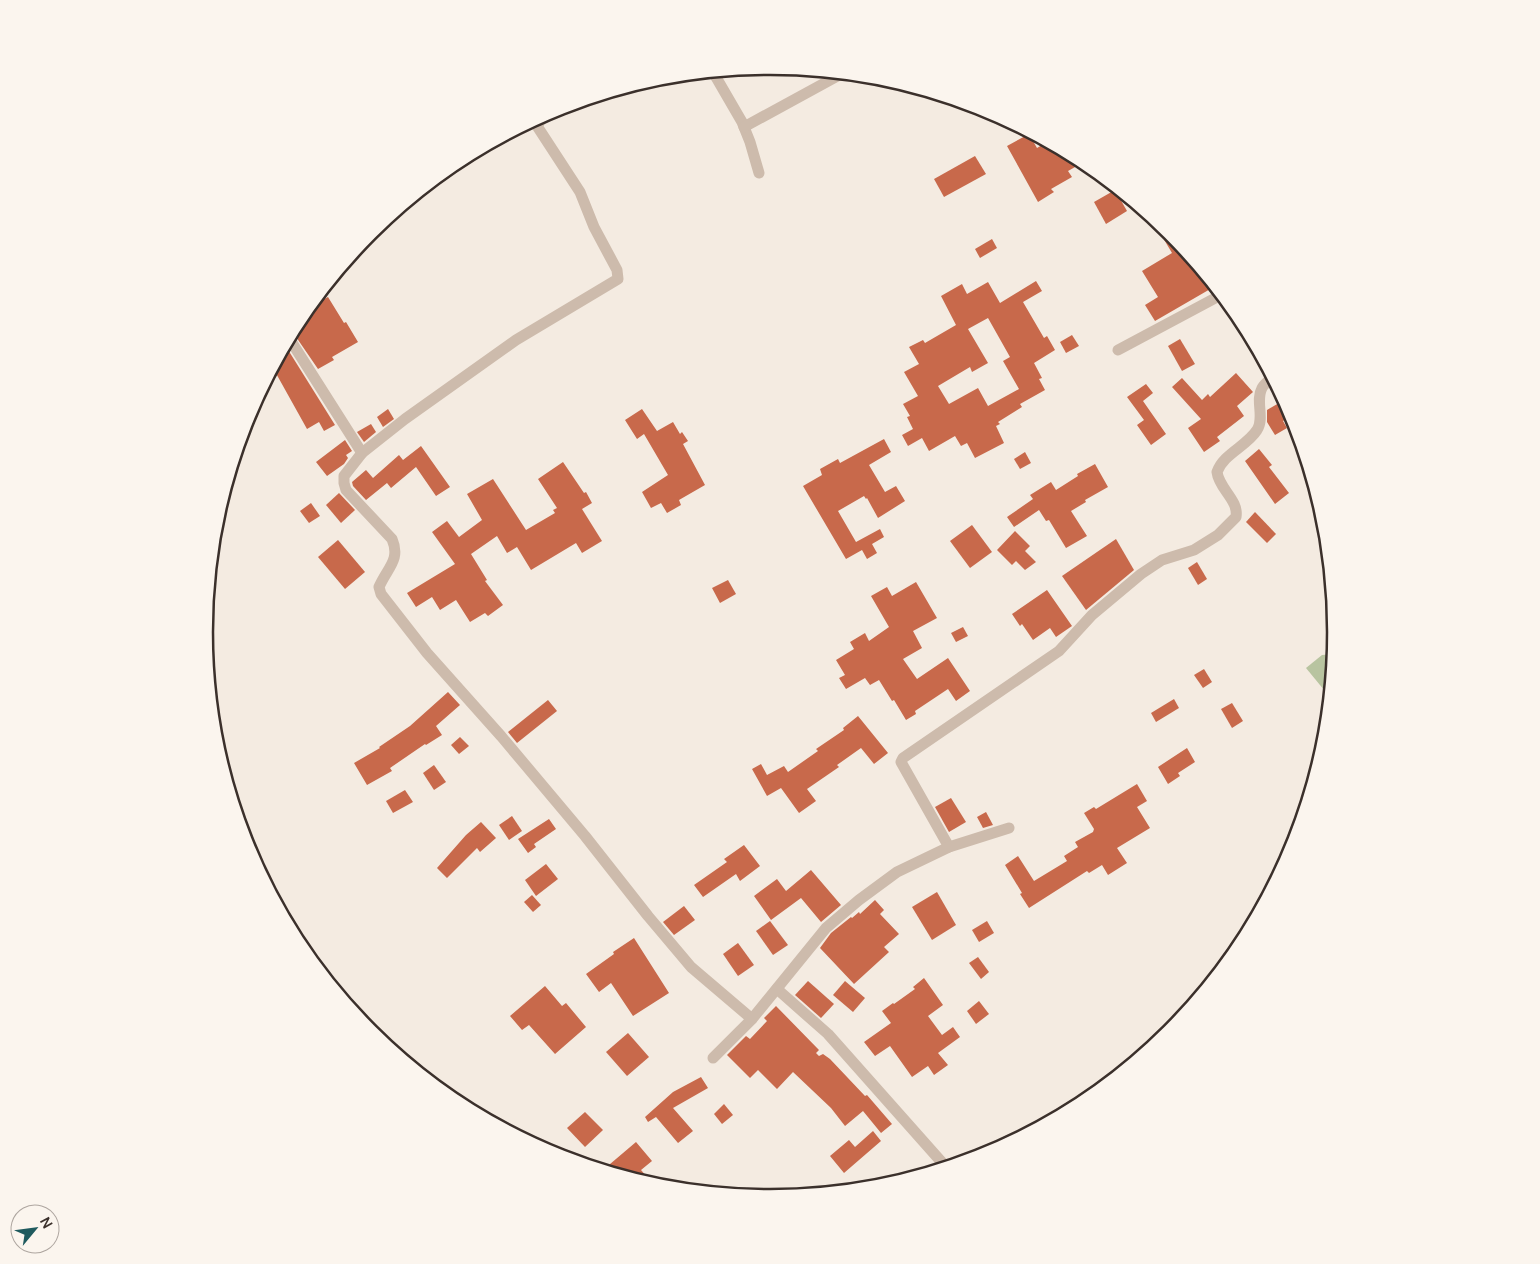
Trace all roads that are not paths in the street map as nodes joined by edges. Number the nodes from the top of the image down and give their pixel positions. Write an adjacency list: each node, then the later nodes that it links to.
1 (716, 78): 4 (street)
2 (834, 79): 4 (street)
3 (538, 126): 10 (street)
4 (744, 127): 5 (street)
5 (759, 173)
6 (1216, 298): 8 (street)
7 (293, 345): 10 (street)
8 (1118, 350)
9 (1268, 382): 12 (street)
10 (362, 453): 14 (street)
11 (1009, 828): 12 (street)
12 (949, 847): 13 (street)
13 (777, 989): 14 (street); 16 (street)
14 (752, 1019): 15 (street)
15 (713, 1058)
16 (941, 1161)

